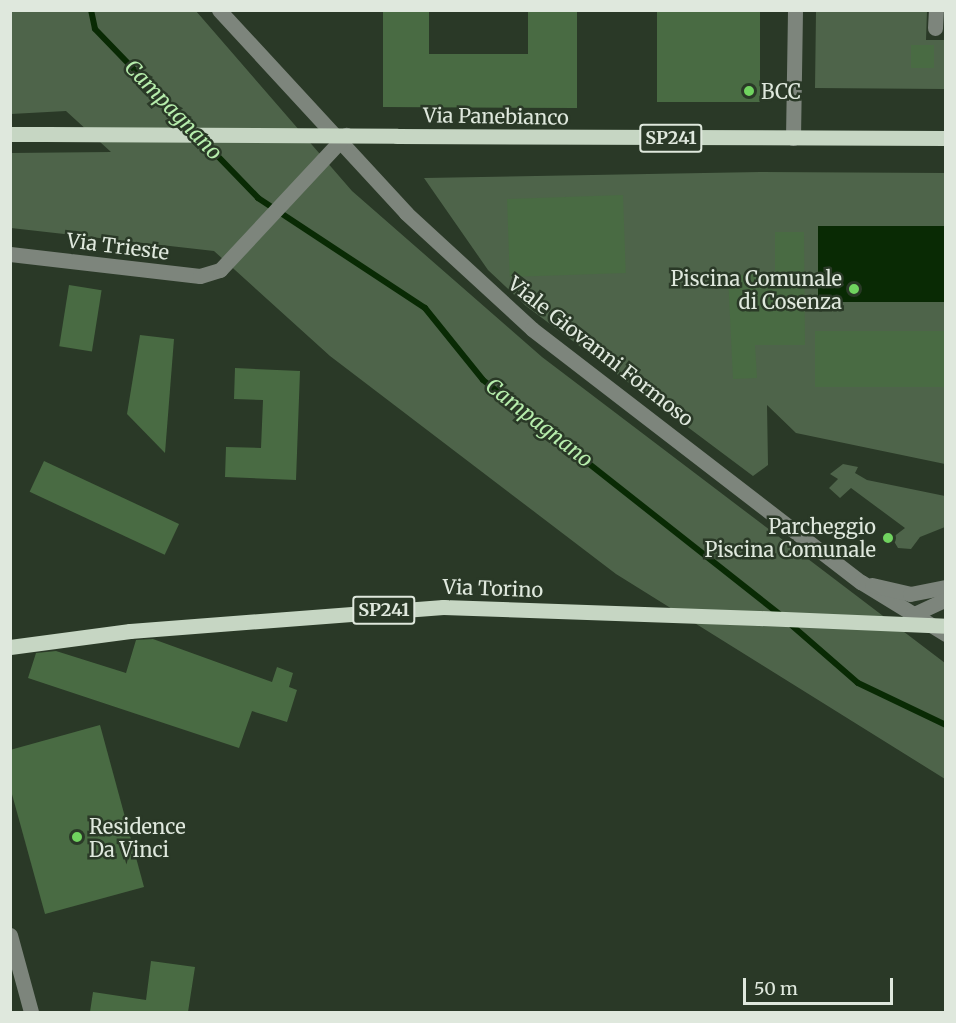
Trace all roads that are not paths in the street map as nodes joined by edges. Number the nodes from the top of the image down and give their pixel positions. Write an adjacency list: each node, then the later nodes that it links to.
1 (219, 10): 6 (street, Viale Giovanni Formoso)
2 (235, 10): 6 (street)
3 (795, 10): 9 (street)
4 (936, 10): 5 (street)
5 (935, 28)
6 (240, 36): 12 (street, Viale Giovanni Formoso)
7 (10, 134): 8 (main road, Via Panebianco / SP241, bridge)
8 (346, 135): 9 (main road, Via Panebianco / SP241, bridge); 11 (street, Via Trieste, bridge)
9 (793, 138): 10 (main road, Via Panebianco / SP241)
10 (945, 138)
11 (10, 254)
12 (861, 582): 13 (street); 15 (street, Viale Giovanni Formoso)
13 (945, 587)
14 (945, 599): 15 (street)
15 (912, 615): 17 (street, Viale Giovanni Formoso)
16 (945, 626): 18 (main road, Via Torino / SP241, bridge)
17 (945, 634)
18 (10, 647)
19 (10, 935): 20 (street)
20 (31, 1012)

